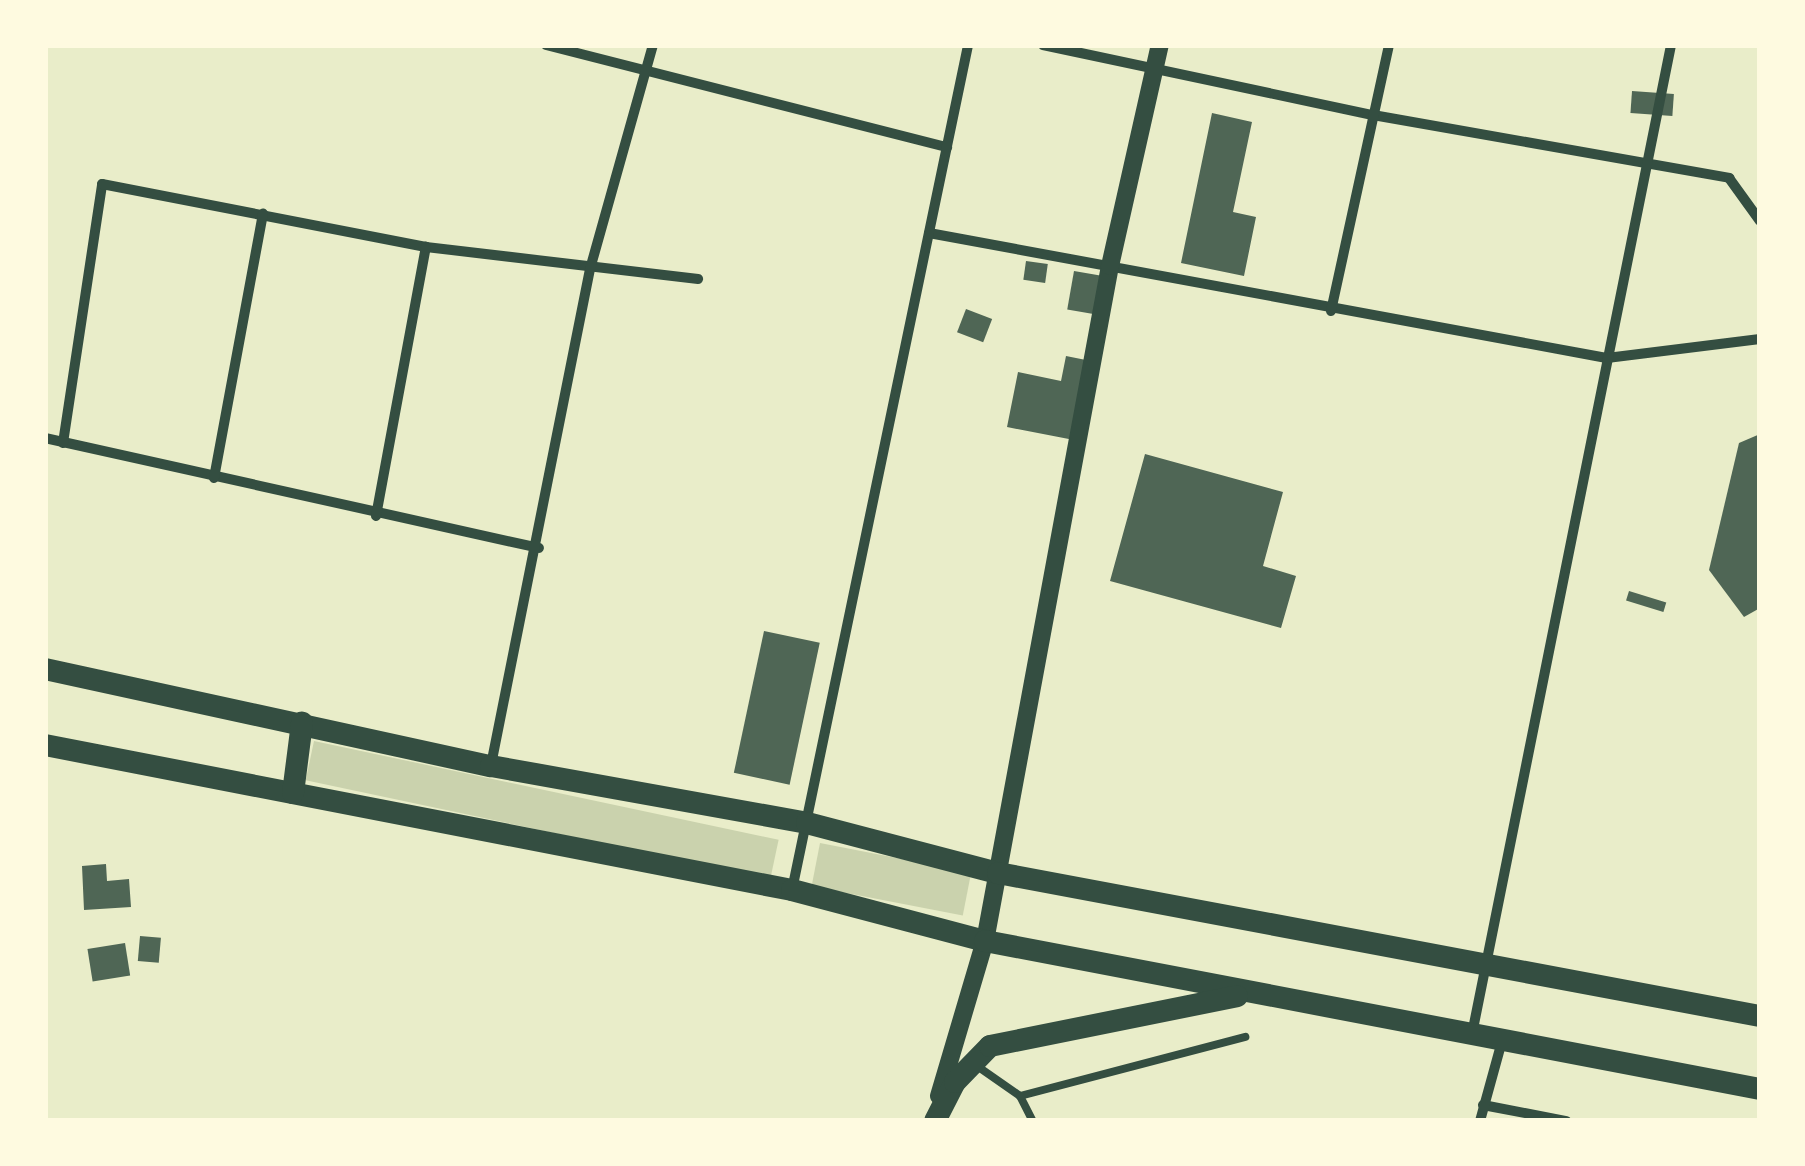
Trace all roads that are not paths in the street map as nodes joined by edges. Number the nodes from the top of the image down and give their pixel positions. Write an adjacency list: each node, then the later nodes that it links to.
1 (546, 45): 8 (street)
2 (653, 45): 8 (street)
3 (968, 45): 10 (street)
4 (1043, 45): 7 (street)
5 (1389, 45): 9 (street)
6 (1671, 45): 11 (street)
7 (1158, 54): 9 (street); 16 (street)
8 (648, 67): 10 (street); 17 (street)
9 (1372, 114): 11 (street); 19 (street)
10 (947, 148): 14 (street)
11 (1646, 166): 13 (street); 21 (street)
12 (263, 214): 15 (street); 23 (street); 24 (street)
13 (1760, 220)
14 (929, 234): 16 (street); 32 (street)
15 (426, 247): 17 (street); 25 (street)
16 (1110, 266): 19 (street); 33 (street)
17 (590, 268): 18 (street); 26 (street)
18 (698, 279)
19 (1330, 311): 21 (street)
20 (1760, 339): 21 (street)
21 (1607, 358): 36 (street)
22 (45, 438): 23 (street)
23 (63, 443): 24 (street)
24 (214, 478): 25 (street)
25 (376, 516): 26 (street)
26 (539, 548): 30 (street)
27 (45, 669): 28 (main road)
28 (302, 723): 30 (main road); 31 (main road)
29 (45, 744): 31 (main road)
30 (491, 766): 32 (main road)
31 (293, 792): 34 (main road)
32 (807, 823): 33 (main road); 34 (street)
33 (998, 873): 35 (street); 36 (main road)
34 (792, 890): 35 (main road)
35 (986, 941): 37 (main road); 46 (street)
36 (1486, 966): 38 (main road); 39 (street)
37 (1251, 993): 39 (main road); 42 (main road)
38 (1760, 1016)
39 (1472, 1035): 41 (main road)
40 (1245, 1038): 44 (lane)
41 (1502, 1041): 43 (main road); 45 (street)
42 (971, 1062): 44 (lane); 46 (main road)
43 (1760, 1089)
44 (1020, 1096): 47 (lane)
45 (1483, 1105): 48 (street); 49 (street)
46 (933, 1121)
47 (1033, 1121)
48 (1480, 1121)
49 (1566, 1121)

